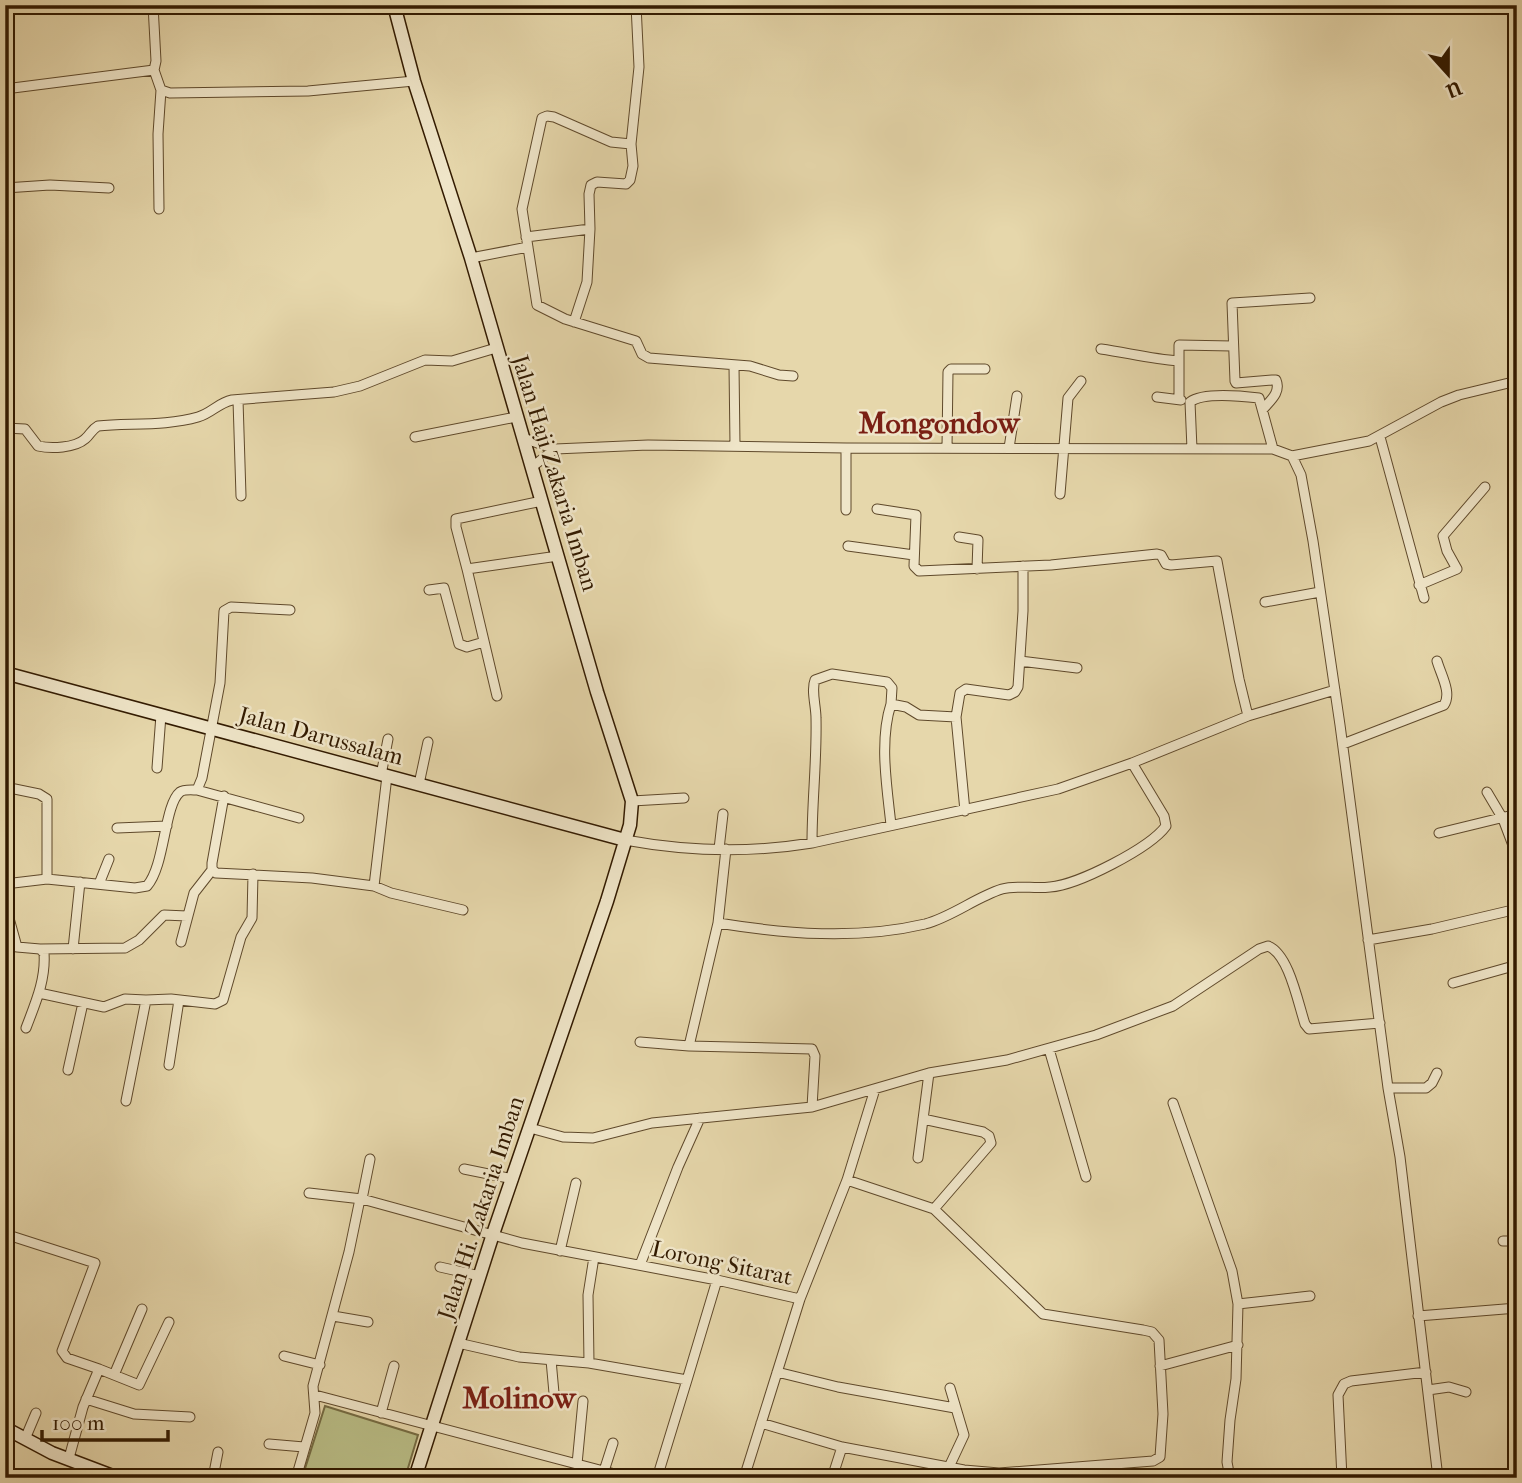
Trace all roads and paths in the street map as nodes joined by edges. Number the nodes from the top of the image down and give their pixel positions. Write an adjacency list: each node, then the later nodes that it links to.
1 (153, 5): 4 (street)
2 (394, 5): 5 (main road, Jalan Haji Zakaria Imban)
3 (636, 5): 8 (street)
4 (154, 70): 6 (street); 7 (street)
5 (414, 80): 7 (street); 14 (main road, Jalan Haji Zakaria Imban)
6 (5, 89)
7 (161, 90): 11 (street)
8 (631, 144): 12 (street); 13 (street)
9 (5, 188): 10 (street)
10 (109, 188)
11 (159, 209)
12 (590, 229): 13 (street); 16 (street)
13 (527, 242): 14 (street); 16 (street)
14 (471, 258): 18 (main road, Jalan Haji Zakaria Imban)
15 (1310, 298): 17 (street)
16 (574, 322): 21 (street)
17 (1233, 346): 20 (street); 31 (street)
18 (496, 348): 29 (street); 32 (main road, Jalan Haji Zakaria Imban)
19 (1101, 349): 20 (street)
20 (1178, 361): 28 (street)
21 (734, 366): 23 (street); 37 (street)
22 (985, 369): 39 (street)
23 (793, 376)
24 (1081, 381): 41 (street)
25 (1517, 381): 35 (street)
26 (1017, 396): 40 (street)
27 (1157, 397): 28 (street)
28 (1179, 399): 30 (street)
29 (238, 400): 33 (street); 49 (street)
30 (1190, 402): 31 (street); 43 (street)
31 (1264, 409): 44 (street)
32 (516, 417): 34 (street); 36 (main road, Jalan Haji Zakaria Imban)
33 (5, 428)
34 (415, 436)
35 (1380, 437): 45 (street); 60 (street)
36 (523, 438): 42 (street); 46 (main road, Jalan Haji Zakaria Imban)
37 (735, 445): 38 (street); 42 (street)
38 (846, 448): 39 (street); 52 (street)
39 (947, 448): 40 (street)
40 (1009, 448): 41 (street)
41 (1063, 448): 43 (street); 48 (street)
42 (555, 449): 46 (street)
43 (1192, 449): 44 (street)
44 (1273, 449): 45 (street)
45 (1292, 456): 62 (street)
46 (531, 467): 50 (main road, Jalan Haji Zakaria Imban)
47 (1485, 487): 60 (street)
48 (1060, 494)
49 (241, 496)
50 (542, 501): 56 (main road, Jalan Haji Zakaria Imban); 58 (street)
51 (877, 509): 55 (street)
52 (846, 510)
53 (959, 537): 59 (street)
54 (848, 546): 55 (street)
55 (914, 555): 59 (street)
56 (558, 556): 58 (street); 90 (main road, Jalan Haji Zakaria Imban)
57 (1023, 566): 59 (street); 67 (street); 75 (street)
58 (467, 569): 66 (street)
59 (978, 569)
60 (1419, 585): 63 (street)
61 (429, 590): 66 (street)
62 (1320, 592): 64 (street); 71 (street)
63 (1424, 598)
64 (1265, 603)
65 (290, 610): 77 (street)
66 (484, 642): 72 (street)
67 (1020, 661): 69 (street); 76 (street)
68 (1437, 661): 80 (street)
69 (1077, 668)
70 (5, 673): 74 (main road, Jalan Darussalam)
71 (1335, 694): 75 (street); 80 (street)
72 (497, 696)
73 (891, 704): 76 (street); 96 (street); 101 (street)
74 (161, 715): 77 (main road, Jalan Darussalam); 82 (street)
75 (1248, 716): 81 (street)
76 (956, 717): 91 (street)
77 (213, 729): 83 (main road, Jalan Darussalam); 86 (street)
78 (388, 739): 83 (street)
79 (428, 742): 84 (street)
80 (1343, 744): 117 (street)
81 (1132, 763): 91 (street); 116 (street)
82 (157, 768)
83 (384, 776): 84 (main road, Jalan Darussalam); 111 (street)
84 (419, 784): 100 (main road, Jalan Darussalam)
85 (5, 787): 107 (street)
86 (197, 790): 88 (street); 97 (street)
87 (1487, 792): 95 (street)
88 (224, 796): 94 (street); 105 (street)
89 (684, 798): 90 (street)
90 (632, 801): 100 (main road, Jalan Haji Zakaria Imban)
91 (965, 811): 96 (street)
92 (723, 814): 102 (street)
93 (1517, 814): 95 (street)
94 (299, 818)
95 (1503, 819): 99 (street); 103 (street)
96 (891, 825): 101 (street)
97 (167, 826): 98 (street); 110 (street)
98 (117, 828)
99 (1439, 833)
100 (625, 840): 102 (street); 121 (main road, Jalan Haji Zakaria Imban)
101 (812, 844): 102 (street)
102 (722, 849): 116 (street)
103 (1517, 856)
104 (109, 859): 110 (street)
105 (212, 870): 106 (street); 115 (street)
106 (253, 874): 111 (street); 126 (street)
107 (47, 879): 108 (street); 109 (street)
108 (80, 882): 110 (street); 120 (street)
109 (5, 884)
110 (99, 884)
111 (374, 886): 114 (street)
112 (5, 904): 119 (street)
113 (1517, 909): 117 (street)
114 (463, 910)
115 (187, 916): 118 (street); 120 (street)
116 (718, 923): 131 (street)
117 (1368, 940): 128 (street)
118 (181, 942)
119 (40, 949): 120 (street); 124 (street)
120 (73, 949)
121 (588, 953): 144 (main road, Jalan Hi. Zakaria Imban)
122 (1517, 965): 123 (street)
123 (1453, 983)
124 (39, 993): 127 (street); 129 (street)
125 (146, 1000): 126 (street); 127 (street); 139 (street)
126 (179, 1000): 133 (street)
127 (83, 1003): 134 (street)
128 (1380, 1023): 132 (street); 137 (street)
129 (26, 1028)
130 (640, 1042): 131 (street)
131 (689, 1046): 141 (street)
132 (1049, 1049): 135 (street); 148 (street)
133 (169, 1065)
134 (68, 1070)
135 (929, 1073): 138 (street); 143 (street)
136 (1437, 1073): 137 (street)
137 (1388, 1088): 171 (street)
138 (875, 1089): 141 (street); 150 (street)
139 (126, 1101)
140 (1173, 1103): 167 (street)
141 (812, 1107): 142 (street)
142 (700, 1118): 144 (street); 161 (street)
143 (923, 1119): 145 (street); 154 (street)
144 (530, 1128): 149 (main road, Jalan Hi. Zakaria Imban)
145 (918, 1158)
146 (370, 1159): 153 (street)
147 (464, 1169): 149 (street)
148 (1086, 1177)
149 (513, 1179): 156 (main road, Jalan Hi. Zakaria Imban)
150 (847, 1180): 154 (street); 166 (street)
151 (576, 1183): 159 (street)
152 (309, 1193): 153 (street, Lorong Sitarat)
153 (361, 1199): 156 (street, Lorong Sitarat); 170 (street)
154 (934, 1209): 181 (street)
155 (5, 1234): 182 (street)
156 (493, 1234): 159 (street, Lorong Sitarat); 163 (main road, Jalan Hi. Zakaria Imban)
157 (1503, 1241): 158 (street)
158 (1517, 1241)
159 (560, 1251): 160 (street, Lorong Sitarat)
160 (594, 1257): 161 (street, Lorong Sitarat); 178 (street)
161 (640, 1265): 164 (street, Lorong Sitarat)
162 (440, 1267): 163 (street)
163 (480, 1276): 174 (main road, Jalan Hi. Zakaria Imban)
164 (718, 1280): 166 (street, Lorong Sitarat); 186 (street)
165 (1310, 1296): 167 (street)
166 (800, 1299): 183 (street, Lorong Sitarat)
167 (1238, 1304): 175 (street)
168 (1517, 1308): 171 (street)
169 (142, 1309): 185 (street)
170 (333, 1316): 173 (street); 179 (street)
171 (1418, 1316): 184 (street)
172 (169, 1322): 185 (street)
173 (368, 1322)
174 (458, 1343): 177 (street); 199 (main road, Jalan Hi. Zakaria Imban)
175 (1238, 1345): 181 (street); 222 (street)
176 (284, 1356): 179 (street)
177 (551, 1360): 178 (street); 190 (street)
178 (589, 1363): 186 (street)
179 (320, 1365): 191 (street)
180 (394, 1366): 196 (street)
181 (1160, 1366): 213 (street)
182 (99, 1369): 185 (street); 192 (street)
183 (777, 1372): 194 (street); 198 (street, Lorong Sitarat)
184 (1426, 1372): 188 (street); 223 (street)
185 (114, 1375)
186 (687, 1380): 219 (street)
187 (950, 1388): 194 (street)
188 (1428, 1390): 189 (street); 224 (street)
189 (1466, 1392)
190 (554, 1393)
191 (315, 1395): 196 (street); 204 (street)
192 (86, 1399): 197 (street); 207 (street)
193 (583, 1401): 208 (street)
194 (955, 1408): 209 (street)
195 (36, 1413): 201 (street)
196 (381, 1413): 199 (street)
197 (190, 1417)
198 (761, 1423): 205 (street); 220 (street, Lorong Sitarat)
199 (431, 1427): 208 (street); 217 (main road, Jalan Hi. Zakaria Imban)
200 (5, 1428): 201 (main road)
201 (26, 1439): 207 (main road)
202 (612, 1443): 210 (street)
203 (269, 1444): 204 (street)
204 (304, 1447): 216 (street)
205 (842, 1447): 209 (street); 221 (street)
206 (218, 1452): 215 (street)
207 (69, 1458): 212 (main road)
208 (577, 1464): 211 (street)
209 (957, 1468): 213 (street)
210 (604, 1471): 211 (street); 218 (street)
211 (593, 1473)
212 (101, 1475): 214 (main road)
213 (998, 1476)
214 (118, 1478)
215 (213, 1478)
216 (296, 1478)
217 (415, 1478)
218 (630, 1478)
219 (657, 1478)
220 (744, 1478)
221 (832, 1478)
222 (1230, 1478)
223 (1342, 1478)
224 (1438, 1478)

